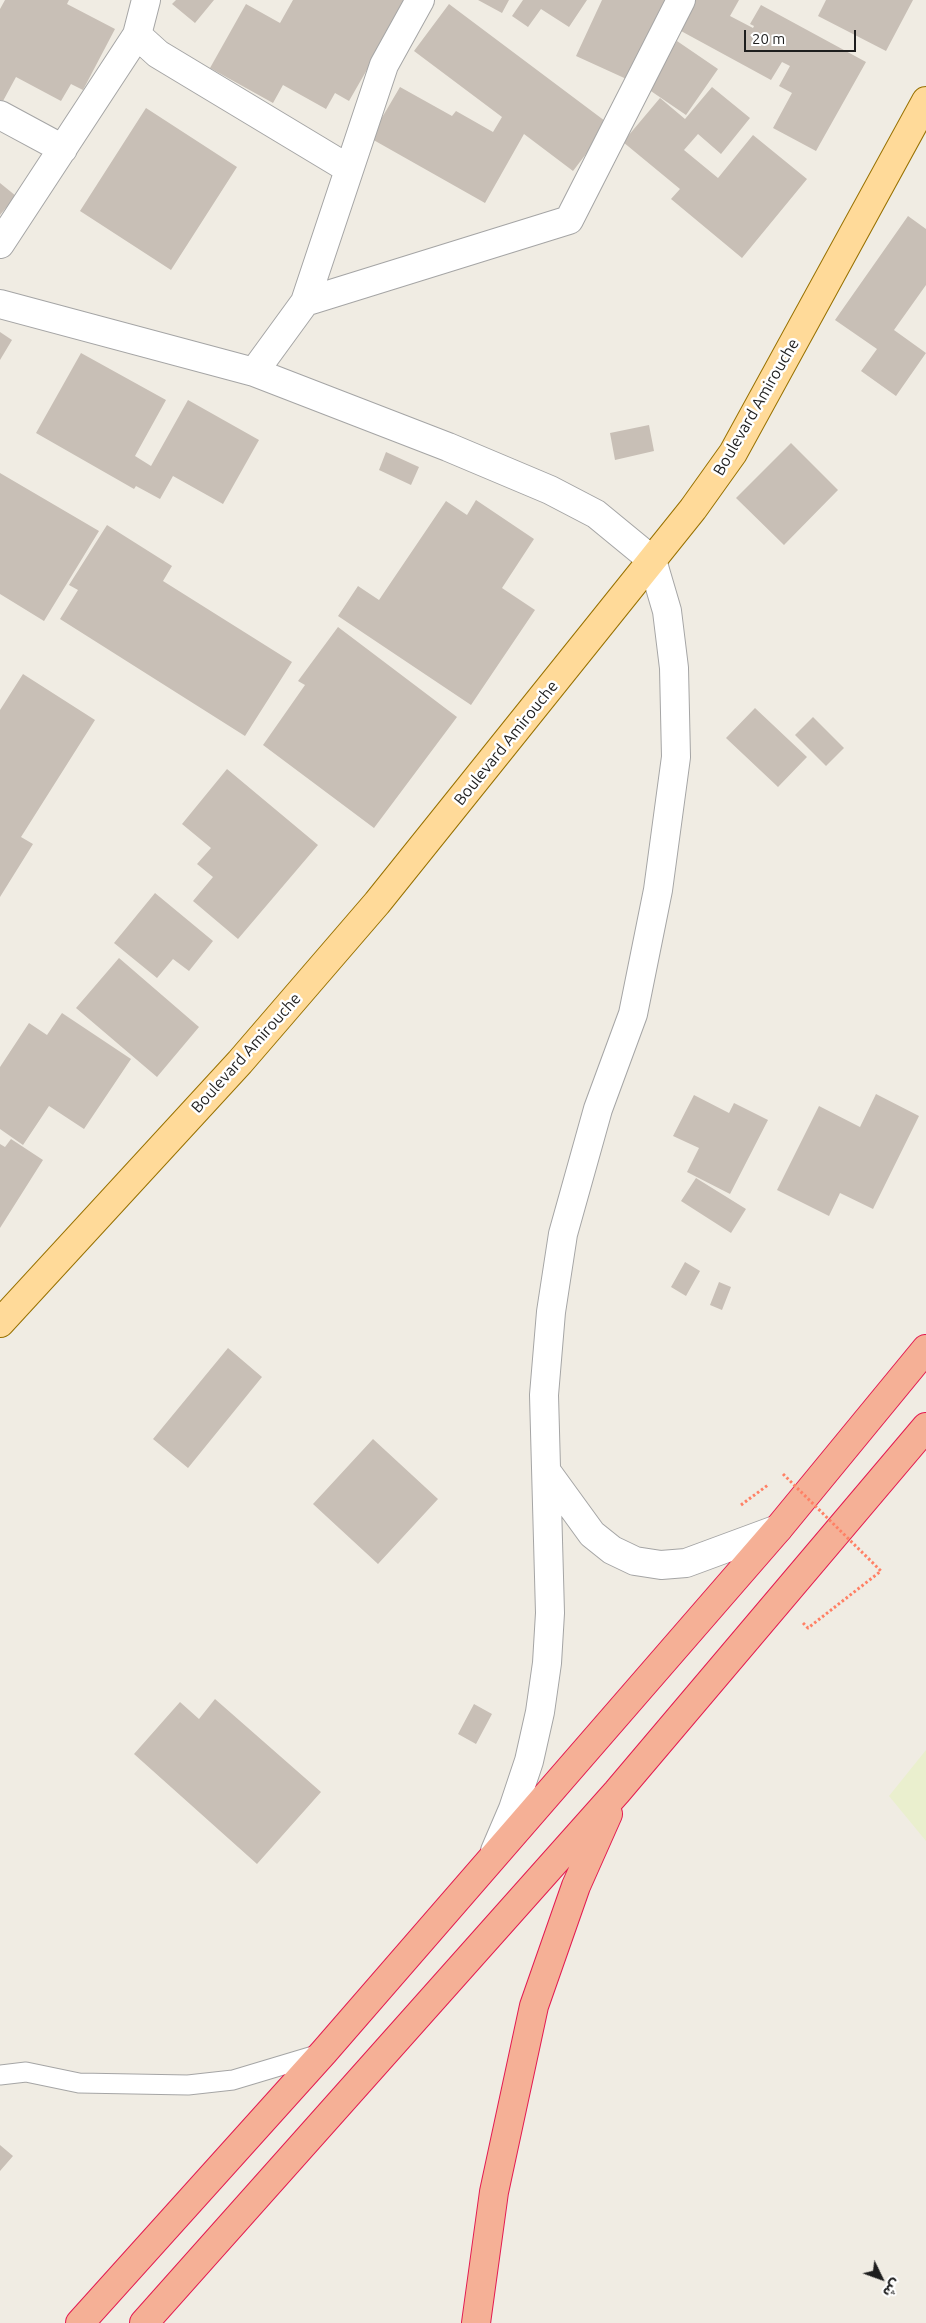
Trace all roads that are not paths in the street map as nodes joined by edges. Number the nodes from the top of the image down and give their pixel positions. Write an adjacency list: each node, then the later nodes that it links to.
1 (146, 0): 4 (street)
2 (420, 0): 8 (street)
3 (681, 0): 10 (street)
4 (137, 35): 7 (street); 8 (street)
5 (926, 101): 13 (main road, Boulevard Amirouche)
6 (0, 115): 7 (street)
7 (63, 149): 9 (street)
8 (349, 169): 10 (street)
9 (0, 244)
10 (305, 302): 12 (street)
11 (0, 304): 12 (street)
12 (254, 372): 13 (street)
13 (652, 560): 14 (main road, Boulevard Amirouche); 17 (street)
14 (0, 1323)
15 (926, 1349): 18 (highway)
16 (926, 1427): 19 (highway)
17 (547, 1472): 18 (street); 20 (street)
18 (778, 1528): 20 (highway)
19 (617, 1792): 24 (highway); 25 (highway)
20 (494, 1855): 21 (highway)
21 (324, 2052): 22 (lane); 23 (highway)
22 (0, 2075)
23 (80, 2323)
24 (144, 2323)
25 (476, 2323)

